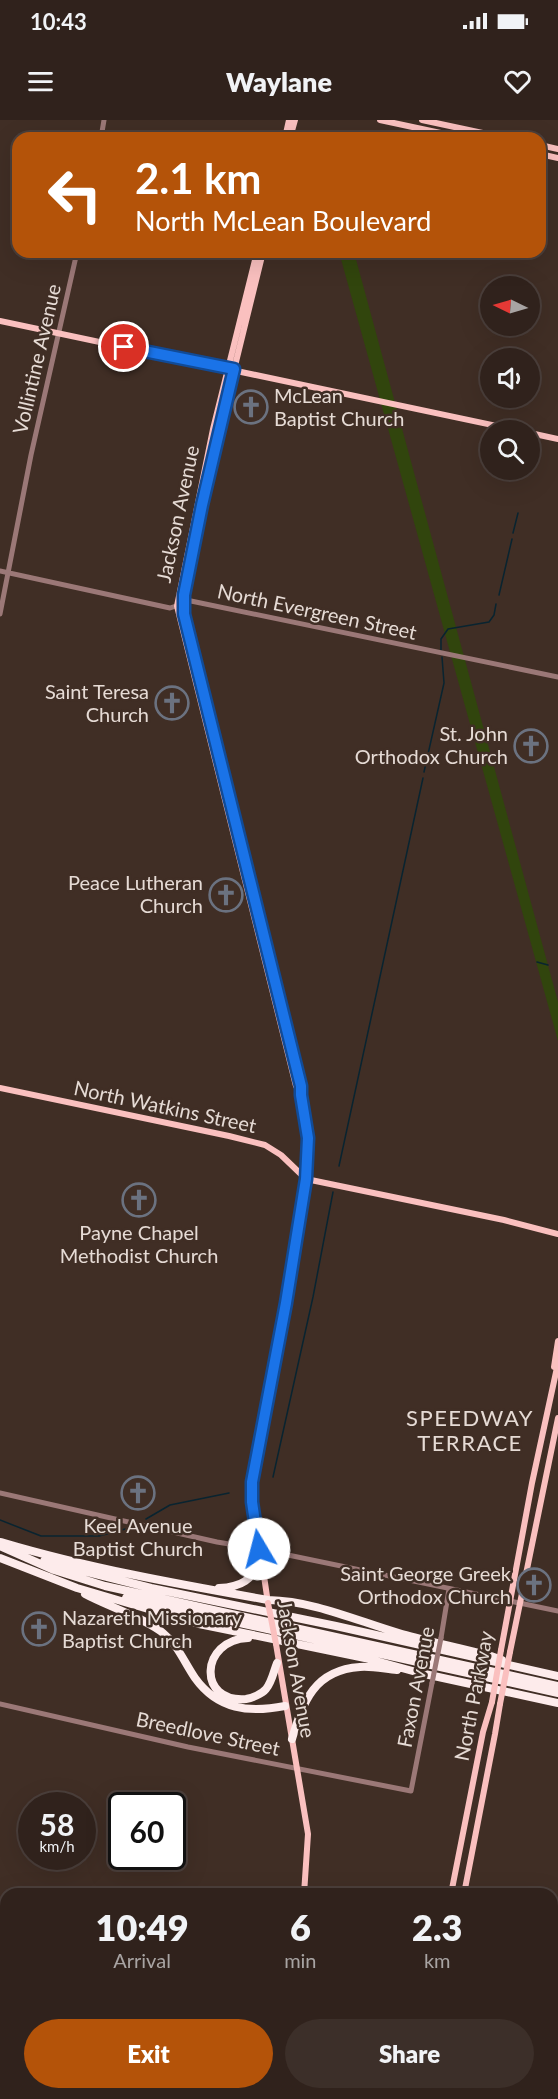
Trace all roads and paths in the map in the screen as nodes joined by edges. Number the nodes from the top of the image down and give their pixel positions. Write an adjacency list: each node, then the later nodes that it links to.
1 (284, 120): 5 (main road)
2 (289, 120): 5 (main road)
3 (380, 120): 7 (main road)
4 (422, 120): 8 (main road)
5 (287, 129): 6 (main road)
6 (286, 132)
7 (436, 132)
8 (478, 132)
9 (75, 258): 13 (street, Vollintine Avenue)
10 (256, 258): 14 (main road, Jackson Avenue)
11 (261, 258): 14 (main road, Jackson Avenue)
12 (0, 321): 13 (main road)
13 (58, 333): 14 (main road); 19 (street, Vollintine Avenue)
14 (232, 369): 15 (main road); 20 (main road, Jackson Avenue)
15 (480, 423)
16 (540, 435): 17 (main road)
17 (558, 439)
18 (0, 571): 19 (street, North Evergreen Street)
19 (8, 573): 20 (street, North Evergreen Street); 21 (street, Vollintine Avenue)
20 (180, 605): 22 (street, North Evergreen Street); 24 (main road, Jackson Avenue)
21 (0, 614)
22 (558, 677)
23 (0, 1088): 24 (main road, North Watkins Street)
24 (306, 1179): 25 (main road); 32 (main road, Jackson Avenue)
25 (558, 1234)
26 (558, 1341): 28 (main road)
27 (558, 1363): 28 (main road, North Parkway)
28 (548, 1402): 41 (main road, North Parkway)
29 (558, 1418): 43 (main road, North Parkway)
30 (0, 1493): 32 (street)
31 (0, 1545): 38 (highway); 47 (highway); 50 (highway)
32 (259, 1549): 33 (street); 35 (main road, Jackson Avenue)
33 (278, 1553): 36 (main road); 40 (street)
34 (0, 1558): 37 (highway)
35 (261, 1559): 36 (main road, Jackson Avenue); 38 (highway)
36 (264, 1577): 42 (main road, Jackson Avenue)
37 (69, 1585): 39 (highway); 54 (highway)
38 (197, 1587): 42 (highway)
39 (77, 1588): 45 (highway); 51 (highway)
40 (449, 1589): 41 (street); 57 (street, Faxon Avenue, bridge)
41 (509, 1601): 43 (street); 59 (main road, North Parkway, bridge)
42 (268, 1602): 46 (main road, Jackson Avenue, bridge); 47 (highway)
43 (522, 1603): 44 (street); 60 (main road, North Parkway, bridge)
44 (558, 1611)
45 (260, 1638): 46 (highway); 48 (highway)
46 (278, 1663): 54 (main road, Jackson Avenue)
47 (520, 1668): 49 (highway)
48 (420, 1673): 52 (highway); 55 (highway)
49 (558, 1676)
50 (558, 1686)
51 (558, 1693)
52 (558, 1703)
53 (0, 1704): 56 (street, Breedlove Street)
54 (285, 1706): 55 (main road, Jackson Avenue)
55 (292, 1739): 56 (main road, Jackson Avenue)
56 (296, 1767): 57 (street, Breedlove Street); 58 (main road, Jackson Avenue)
57 (411, 1791)
58 (304, 1888)
59 (452, 1888)
60 (465, 1888)

